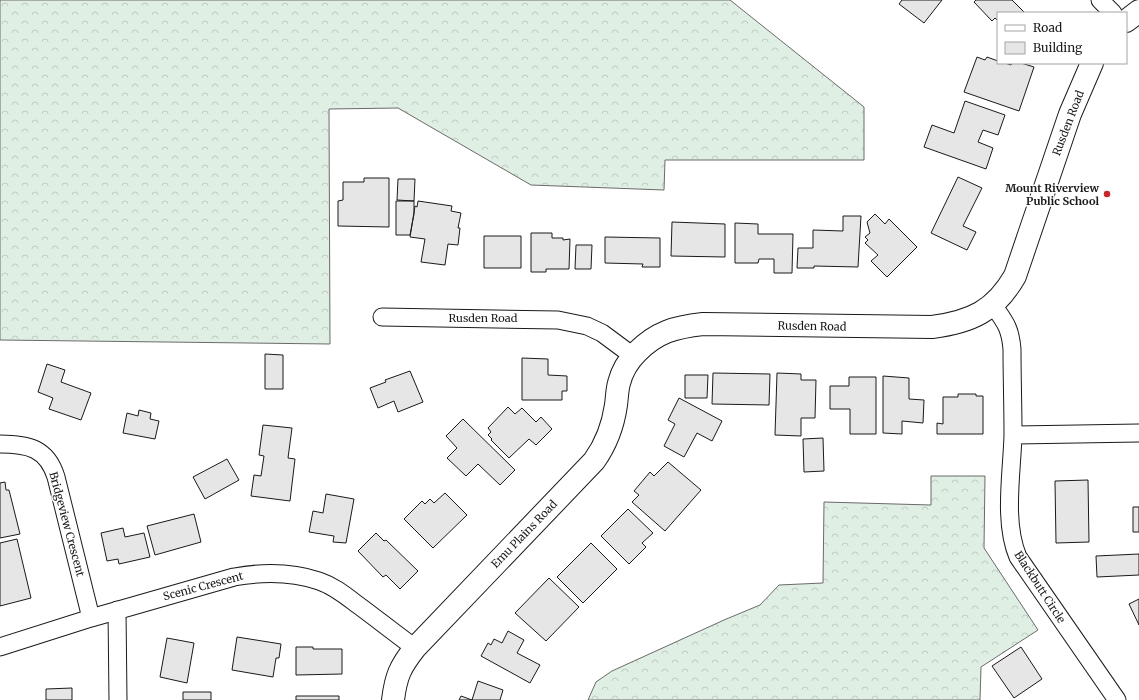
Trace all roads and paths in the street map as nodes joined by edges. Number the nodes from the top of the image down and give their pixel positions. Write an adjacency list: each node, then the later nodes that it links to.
1 (1100, 0): 3 (street)
2 (1139, 11): 4 (street)
3 (1112, 12)
4 (1127, 19)
5 (1092, 64): 6 (street, Rusden Road)
6 (992, 305): 8 (street, Rusden Road); 10 (street, Blackbutt Circle)
7 (382, 317): 8 (street, Rusden Road)
8 (633, 356): 15 (street, Emu Plains Road)
9 (1139, 432): 10 (street)
10 (1012, 435): 18 (street, Blackbutt Circle)
11 (0, 444): 13 (street, Bridgeview Crescent)
12 (117, 610): 13 (street, Scenic Crescent); 15 (street, Scenic Crescent); 16 (street)
13 (91, 618): 14 (street, Scenic Crescent)
14 (0, 647)
15 (415, 648): 17 (street, Emu Plains Road)
16 (118, 700)
17 (393, 700)
18 (1117, 700)

